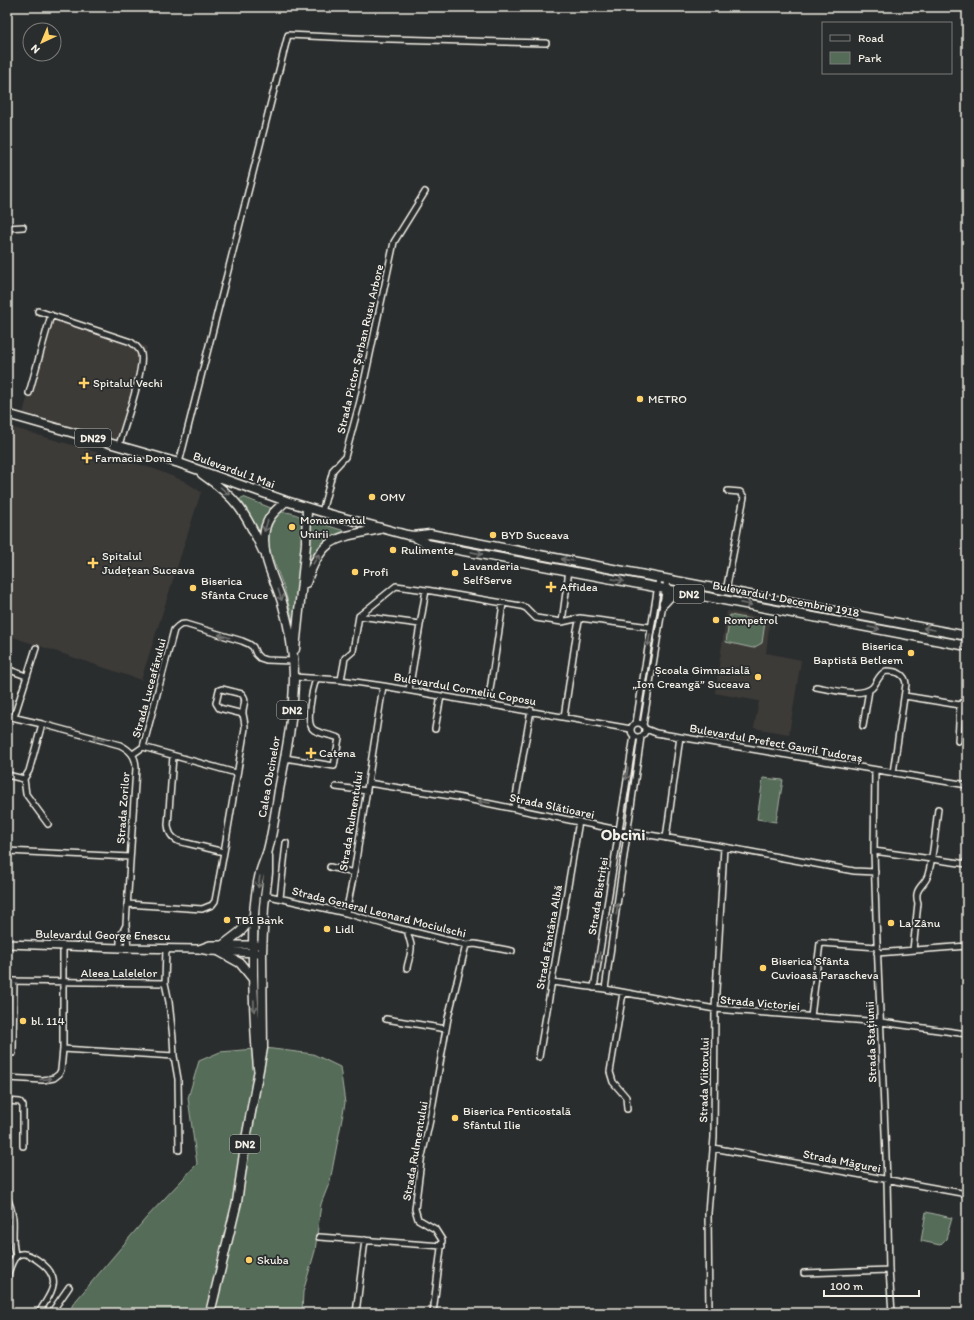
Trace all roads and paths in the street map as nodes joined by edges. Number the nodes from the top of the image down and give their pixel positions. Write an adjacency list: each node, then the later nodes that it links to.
1 (546, 43): 10 (street)
2 (425, 192): 15 (street, Strada Pictor Șerban Rusu Arbore)
3 (23, 226): 4 (street)
4 (7, 228)
5 (38, 310): 6 (street)
6 (52, 315): 7 (street); 9 (street)
7 (29, 393)
8 (7, 414): 9 (main road, Bulevardul 1 Mai / DN29)
9 (119, 445): 10 (main road, Bulevardul 1 Mai / DN29)
10 (179, 463): 11 (main road, Bulevardul 1 Mai / DN29)
11 (194, 468): 13 (main road, Bulevardul 1 Mai / DN29); 18 (main road, DN29, one-way to 18)
12 (728, 491): 24 (street)
13 (286, 501): 14 (main road, Bulevardul 1 Mai / DN2); 18 (main road, Calea Obcinelor / DN2, one-way to 18)
14 (307, 508): 15 (main road, Bulevardul 1 Mai / DN2); 25 (main road, Calea Obcinelor / DN2)
15 (322, 512): 16 (main road, Bulevardul 1 Mai / DN2)
16 (383, 529): 17 (main road, Bulevardul 1 Decembrie 1918 / DN2); 25 (main road, DN2, one-way to 16)
17 (413, 536): 19 (main road, Bulevardul 1 Decembrie 1918 / DN2, one-way to 19); 20 (main road, Bulevardul 1 Decembrie 1918 / DN2, one-way to 17)
18 (267, 559): 36 (main road, Calea Obcinelor / DN2, one-way to 36)
19 (569, 570): 21 (main road, Bulevardul 1 Decembrie 1918 / DN2, one-way to 21); 30 (street)
20 (663, 580): 21 (street); 21 (street); 24 (main road, Bulevardul 1 Decembrie 1918 / DN2)
21 (662, 588): 23 (main road, Bulevardul 1 Decembrie 1918 / DN2); 26 (street, Strada Bistriței); 32 (street)
22 (426, 590): 27 (street); 28 (street); 31 (street)
23 (675, 591): 26 (main road); 34 (main road, Bulevardul 1 Decembrie 1918 / DN2, one-way to 34)
24 (726, 591): 33 (main road, Bulevardul 1 Decembrie 1918 / DN2, one-way to 24)
25 (302, 596): 36 (main road, Calea Obcinelor / DN2)
26 (664, 603): 61 (street, Strada Bistriței)
27 (503, 604): 30 (street); 49 (street)
28 (360, 616): 31 (street); 41 (street)
29 (580, 618): 30 (street); 32 (street); 55 (street)
30 (562, 622)
31 (420, 624): 44 (street)
32 (650, 627): 56 (street, one-way to 56)
33 (967, 636)
34 (967, 646)
35 (36, 648): 38 (street)
36 (293, 661): 39 (main road, Calea Obcinelor / DN2); 65 (street, Strada Luceafărului, one-way to 65)
37 (7, 669): 38 (street)
38 (26, 676): 54 (street)
39 (294, 677): 40 (street, Bulevardul Corneliu Coposu); 68 (main road, Calea Obcinelor / DN2)
40 (316, 678): 41 (street, Bulevardul Corneliu Coposu); 68 (street)
41 (341, 680): 42 (street, Bulevardul Corneliu Coposu)
42 (383, 686): 44 (street, Bulevardul Corneliu Coposu); 74 (street, Strada Rulmentului)
43 (816, 687): 45 (street)
44 (409, 690): 46 (street, Bulevardul Corneliu Coposu)
45 (869, 690): 47 (street); 58 (street)
46 (441, 696): 49 (street, Bulevardul Corneliu Coposu); 59 (street)
47 (905, 696): 50 (street); 71 (street)
48 (967, 698): 50 (street)
49 (488, 703): 51 (street, Bulevardul Corneliu Coposu)
50 (960, 705): 64 (street)
51 (530, 710): 55 (street, Bulevardul Corneliu Coposu); 78 (street)
52 (243, 714): 52 (street); 70 (street)
53 (7, 716): 54 (street)
54 (14, 716): 57 (street)
55 (564, 717): 60 (street, Bulevardul Corneliu Coposu)
56 (636, 723): 60 (street); 61 (street)
57 (42, 724): 66 (street, one-way to 57); 73 (street)
58 (863, 726)
59 (435, 729)
60 (631, 729): 62 (street)
61 (644, 731): 62 (street); 63 (street, Bulevardul Prefect Gavril Tudoraș); 83 (street, Strada Bistriței)
62 (634, 736): 82 (street, Strada Bistriței, one-way to 82)
63 (680, 737): 69 (street, Bulevardul Prefect Gavril Tudoraș); 84 (street)
64 (958, 741)
65 (144, 747): 66 (street, Strada Luceafărului); 67 (street, Strada Luceafărului)
66 (133, 754): 91 (street, Strada Zorilor)
67 (173, 756): 70 (street, Strada Luceafărului); 90 (street)
68 (285, 758): 87 (main road, Calea Obcinelor / DN2)
69 (874, 770): 71 (street, Bulevardul Prefect Gavril Tudoraș); 89 (street, Strada Stațiunii)
70 (236, 773): 90 (street)
71 (893, 773): 75 (street, Bulevardul Prefect Gavril Tudoraș)
72 (7, 775): 73 (street)
73 (24, 779): 81 (street)
74 (368, 783): 77 (street, Strada Rulmentului); 78 (street, Strada Slătioarei, one-way to 74)
75 (967, 785)
76 (336, 786): 77 (street)
77 (367, 791): 96 (street, Strada Rulmentului)
78 (514, 808): 80 (street, Strada Slătioarei)
79 (938, 809): 92 (street)
80 (579, 821): 82 (street, Strada Slătioarei); 123 (street, Strada Fântâna Albă)
81 (48, 824)
82 (618, 830): 83 (street, Strada Slătioarei); 125 (street, Strada Bistriței, one-way to 125)
83 (627, 832): 84 (street, Strada Slătioarei); 126 (street, Strada Bistriței, one-way to 83)
84 (666, 838): 86 (street, Strada Slătioarei)
85 (286, 844): 98 (street)
86 (724, 847): 95 (street, Strada Slătioarei); 128 (street, Strada Viitorului)
87 (268, 850): 97 (main road, Calea Obcinelor / DN2); 101 (main road, Calea Obcinelor / DN2, one-way to 101)
88 (7, 851): 91 (street)
89 (874, 851): 92 (street); 95 (street, Strada Stațiunii)
90 (224, 852): 99 (street)
91 (130, 857): 99 (street, Strada Zorilor)
92 (931, 859): 93 (street); 115 (street)
93 (967, 864)
94 (330, 867): 96 (street)
95 (875, 872): 107 (street, Strada Stațiunii)
96 (354, 873): 100 (street, Strada Rulmentului)
97 (265, 895): 98 (street, Strada General Leonard Mociulschi); 114 (main road, Calea Obcinelor / DN2)
98 (280, 898): 100 (street, Strada General Leonard Mociulschi)
99 (127, 904): 102 (street, Strada Zorilor)
100 (346, 913): 103 (street, Strada General Leonard Mociulschi)
101 (254, 915): 112 (main road); 113 (main road, Calea Obcinelor / DN2)
102 (126, 924): 109 (street, Strada Zorilor); 110 (street, Strada Zorilor)
103 (408, 930): 105 (street, Strada General Leonard Mociulschi); 118 (street)
104 (7, 944): 106 (main road, Bulevardul George Enescu)
105 (466, 945): 116 (street, Strada General Leonard Mociulschi); 132 (street, Strada Rulmentului)
106 (63, 946): 109 (main road, Bulevardul George Enescu); 122 (street)
107 (877, 946): 117 (street, Strada Stațiunii); 129 (street)
108 (967, 946): 115 (street)
109 (120, 948): 110 (main road, Bulevardul George Enescu)
110 (128, 948): 111 (main road, Bulevardul George Enescu)
111 (166, 948): 112 (main road, Bulevardul George Enescu); 124 (street, Aleea Lalelelor)
112 (222, 948): 113 (main road, Bulevardul George Enescu); 119 (main road)
113 (253, 949): 114 (main road, Bulevardul George Enescu); 119 (main road, DN2)
114 (262, 949): 138 (main road, DN2)
115 (913, 950): 117 (street)
116 (512, 951)
117 (878, 953): 131 (street, Strada Stațiunii)
118 (407, 968)
119 (253, 979): 138 (main road, DN2, one-way to 138)
120 (14, 981): 121 (street, Aleea Lalelelor); 122 (street, Aleea Lalelelor); 135 (street)
121 (7, 982)
122 (63, 982): 124 (street, Aleea Lalelelor); 134 (street)
123 (552, 982): 125 (street, Strada Victoriei); 137 (street, Strada Fântâna Albă)
124 (165, 983): 136 (street)
125 (594, 988): 126 (street, Strada Victoriei)
126 (605, 990): 127 (street, Strada Victoriei)
127 (623, 993): 128 (street, Strada Victoriei); 141 (street)
128 (715, 1009): 129 (street, Strada Victoriei); 143 (street, Strada Viitorului)
129 (810, 1017): 131 (street, Strada Victoriei)
130 (386, 1018): 132 (street)
131 (881, 1022): 133 (street, Strada Victoriei); 145 (street, Strada Stațiunii)
132 (446, 1029): 150 (street, Strada Rulmentului)
133 (967, 1034)
134 (63, 1049): 136 (street); 139 (street, one-way to 134)
135 (13, 1053)
136 (174, 1056): 144 (street)
137 (539, 1057)
138 (258, 1068): 158 (main road, DN2)
139 (7, 1078)
140 (7, 1101): 142 (street)
141 (627, 1109)
142 (23, 1146)
143 (713, 1148): 145 (street, Strada Măgurei); 161 (street, Strada Viitorului)
144 (179, 1150)
145 (887, 1180): 146 (street, Strada Măgurei); 152 (street, Strada Stațiunii)
146 (967, 1194)
147 (7, 1197): 151 (street)
148 (319, 1236): 149 (street)
149 (365, 1240): 150 (street); 159 (street)
150 (442, 1246): 160 (street)
151 (16, 1256): 154 (street); 156 (street)
152 (889, 1270): 153 (street); 162 (street, Strada Stațiunii)
153 (804, 1274)
154 (7, 1278)
155 (69, 1286): 157 (street)
156 (39, 1313)
157 (51, 1313)
158 (210, 1313)
159 (356, 1313)
160 (433, 1313)
161 (709, 1313)
162 (892, 1313)

